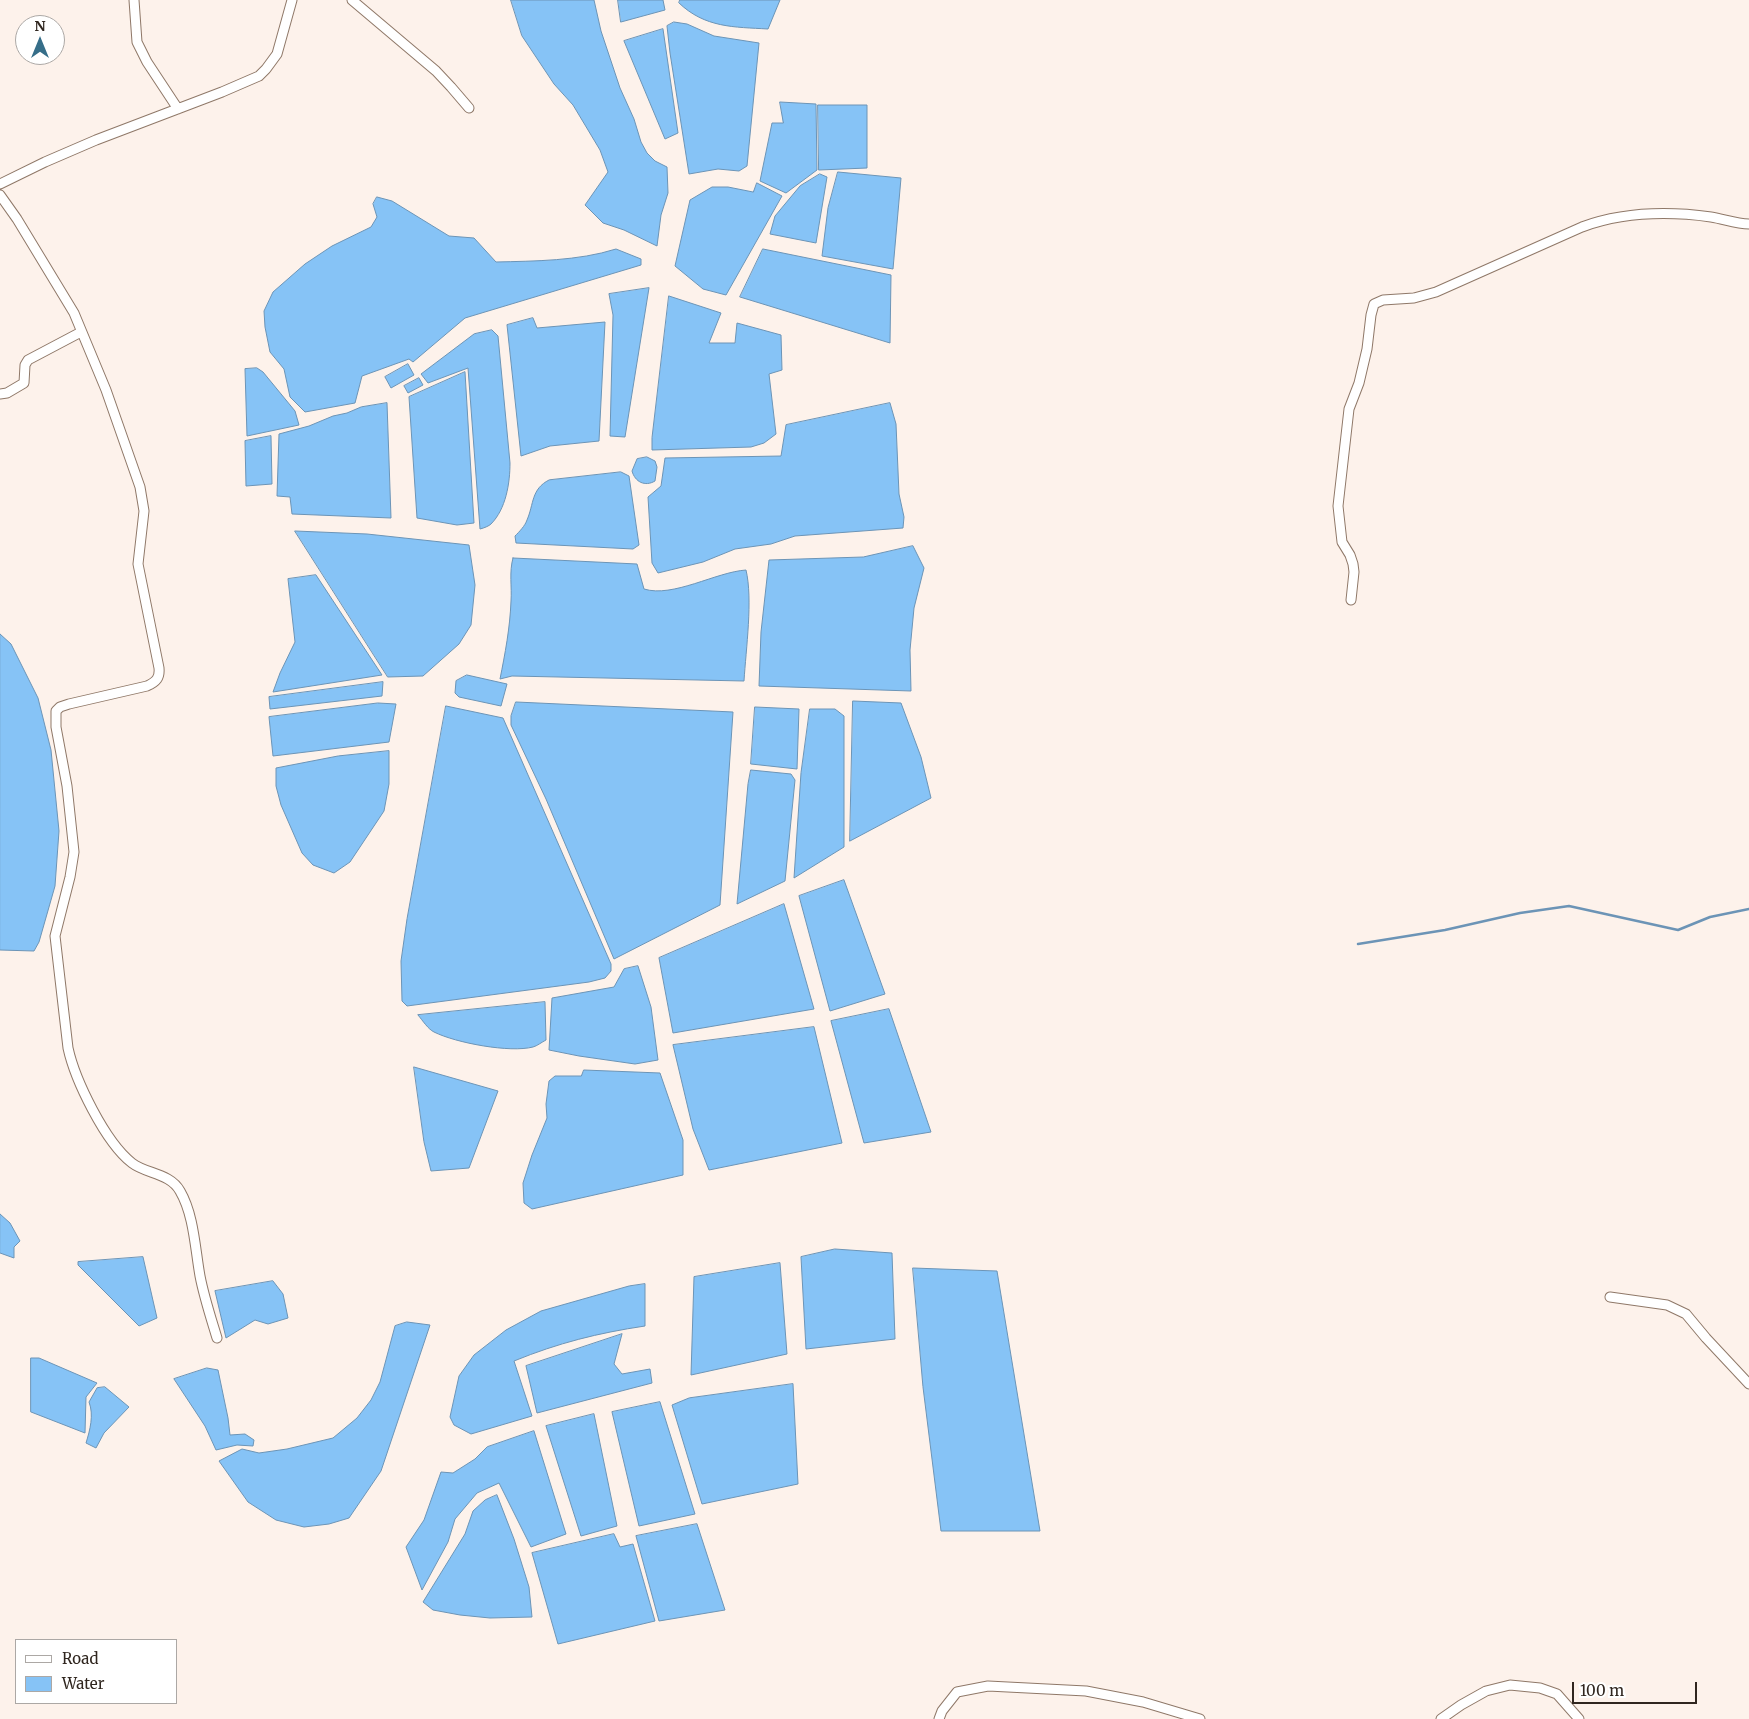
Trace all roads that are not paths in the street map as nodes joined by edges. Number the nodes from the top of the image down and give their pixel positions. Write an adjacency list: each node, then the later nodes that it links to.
1 (134, 0): 5 (street)
2 (292, 0): 5 (street)
3 (352, 0): 4 (street)
4 (469, 108)
5 (178, 109): 6 (street)
6 (0, 184)
7 (0, 195): 9 (street)
8 (1749, 224): 11 (street)
9 (81, 332): 10 (street); 13 (street)
10 (0, 394)
11 (1351, 600)
12 (1610, 1297): 14 (street)
13 (217, 1338)
14 (1749, 1384)
15 (939, 1719): 16 (street)
16 (1200, 1719)
17 (1441, 1719): 18 (street)
18 (1579, 1719)

